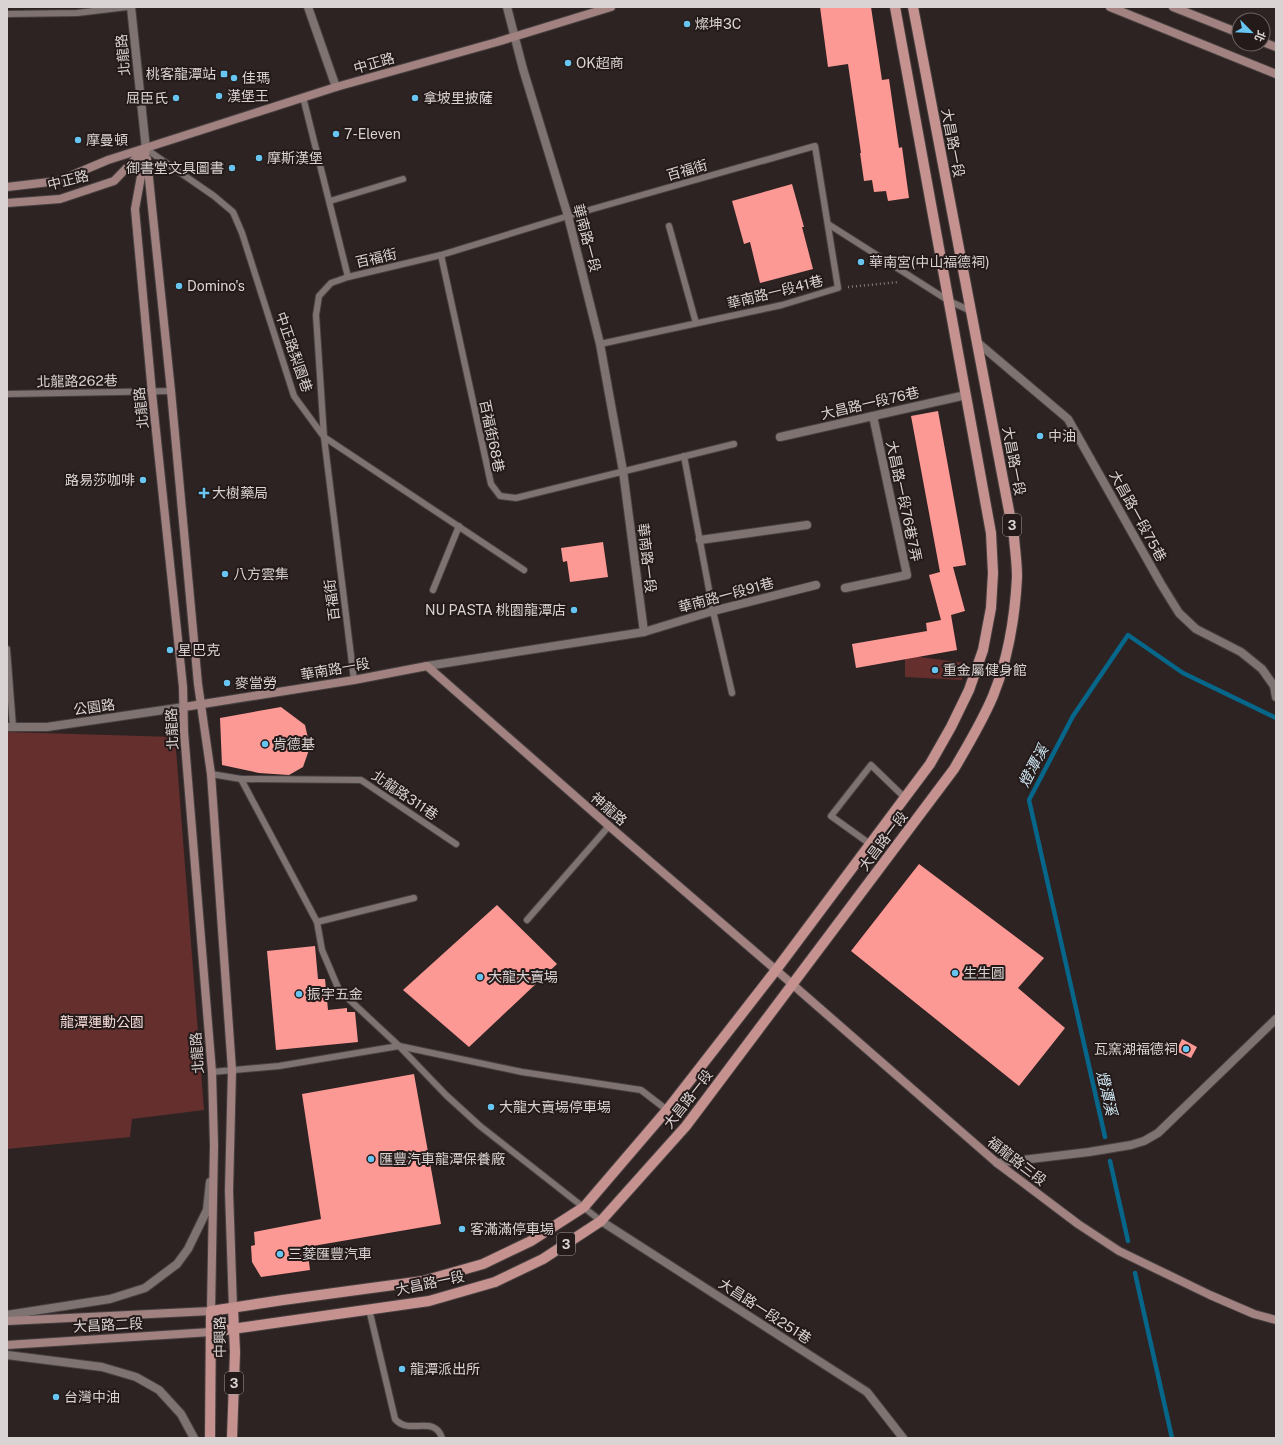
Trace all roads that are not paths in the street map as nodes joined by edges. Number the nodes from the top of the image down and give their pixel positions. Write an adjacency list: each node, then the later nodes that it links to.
1 (127, 7): 10 (lane)
2 (131, 7): 17 (street, 北龍路)
3 (308, 7): 14 (street)
4 (507, 7): 12 (street, 華南路一段)
5 (611, 7): 12 (main road, 中正路)
6 (894, 7): 27 (main road, 大昌路一段 / 3)
7 (913, 7): 28 (main road, 大昌路一段 / 3)
8 (1110, 7): 13 (main road)
9 (1173, 7): 11 (main road)
10 (7, 14)
11 (1231, 30)
12 (515, 36): 14 (main road, 中正路); 22 (street, 華南路一段)
13 (1276, 74)
14 (336, 87): 15 (main road, 中正路)
15 (303, 97): 17 (main road, 中正路); 20 (lane)
16 (815, 146): 22 (lane, 百福街); 23 (lane, 華南路一段41巷)
17 (146, 149): 19 (main road, 中正路); 21 (main road, 中正路); 32 (main road, 北龍路); 33 (main road, 北龍路); 37 (lane, 中正路梨園巷)
18 (403, 178): 20 (lane)
19 (7, 186)
20 (330, 201): 26 (lane)
21 (7, 203)
22 (568, 216): 25 (lane, 百福街); 31 (street, 華南路一段)
23 (828, 224): 27 (lane); 29 (lane, 華南路一段41巷)
24 (668, 226): 29 (lane)
25 (441, 255): 26 (lane, 百福街); 41 (lane, 百福街68巷)
26 (348, 277): 37 (lane, 百福街)
27 (949, 301): 28 (lane); 35 (main road, 大昌路一段 / 3)
28 (971, 311): 30 (main road, 大昌路一段 / 3)
29 (696, 323): 31 (lane, 華南路一段41巷)
30 (976, 342): 55 (street, 大昌路一段75巷); 69 (main road, 大昌路一段 / 3)
31 (600, 344): 41 (street, 華南路一段)
32 (171, 392): 33 (lane, 北龍路262巷); 56 (main road, 北龍路)
33 (152, 393): 34 (lane, 北龍路262巷); 57 (main road, 北龍路)
34 (7, 394)
35 (966, 395): 36 (street, 大昌路一段76巷); 61 (main road, 大昌路一段 / 3)
36 (873, 416): 38 (street, 大昌路一段76巷); 47 (street, 大昌路一段76巷7弄)
37 (324, 436): 43 (lane, 中正路梨園巷); 53 (lane, 百福街)
38 (780, 437)
39 (734, 444): 40 (lane, 百福街68巷)
40 (684, 456): 41 (lane, 百福街68巷); 44 (lane)
41 (623, 471): 50 (street, 華南路一段)
42 (807, 525): 44 (street)
43 (459, 526): 45 (lane, 中正路梨園巷); 48 (lane)
44 (700, 540): 49 (lane)
45 (524, 570)
46 (816, 585): 49 (street, 華南路一段91巷)
47 (845, 588)
48 (433, 590)
49 (713, 611): 50 (street, 華南路一段91巷); 54 (lane)
50 (644, 632): 52 (street, 華南路一段)
51 (7, 649): 58 (lane)
52 (427, 666): 53 (main road, 華南路一段); 62 (main road, 神龍路)
53 (354, 680): 56 (main road, 華南路一段)
54 (732, 693)
55 (1276, 697)
56 (202, 704): 57 (main road, 華南路一段); 59 (main road, 北龍路)
57 (184, 707): 58 (street, 公園路); 73 (main road, 北龍路)
58 (10, 727)
59 (211, 774): 60 (lane, 北龍路311巷); 72 (main road, 北龍路)
60 (241, 779): 63 (lane, 北龍路311巷); 67 (lane)
61 (904, 797): 64 (main road, 大昌路一段 / 3); 64 (lane)
62 (609, 826): 66 (lane); 68 (main road, 神龍路)
63 (456, 844)
64 (870, 844): 68 (main road, 大昌路一段 / 3)
65 (414, 898): 67 (lane)
66 (527, 920)
67 (317, 922): 71 (lane)
68 (776, 970): 69 (main road, 福龍路三段); 74 (main road, 大昌路一段 / 3)
69 (791, 984): 76 (main road, 福龍路三段); 78 (main road, 大昌路一段 / 3)
70 (1276, 1019): 76 (street)
71 (399, 1046): 72 (lane); 74 (lane); 77 (lane)
72 (232, 1070): 73 (lane); 79 (main road, 北龍路)
73 (212, 1072): 75 (main road, 北龍路)
74 (668, 1110): 77 (main road, 大昌路一段 / 3)
75 (214, 1145): 81 (main road, 北龍路); 82 (street)
76 (997, 1163): 83 (main road, 福龍路三段)
77 (584, 1207): 78 (lane); 79 (main road, 大昌路一段 / 3)
78 (601, 1221): 80 (main road, 大昌路一段 / 3); 93 (street, 大昌路一段251巷)
79 (233, 1308): 81 (main road, 大昌路一段 / 3); 85 (main road, 中興路 / 3)
80 (369, 1309): 85 (main road, 大昌路一段 / 3); 92 (lane)
81 (211, 1311): 84 (main road, 大昌路二段); 86 (main road, 中興路 / 3)
82 (7, 1315)
83 (1276, 1320)
84 (7, 1321)
85 (234, 1329): 86 (main road, 大昌路一段 / 3); 91 (main road, 中興路 / 3)
86 (211, 1332): 87 (main road, 大昌路二段); 90 (main road, 中興路 / 3)
87 (7, 1344)
88 (7, 1355): 89 (street)
89 (194, 1438)
90 (210, 1438)
91 (232, 1438)
92 (442, 1438)
93 (903, 1438)

